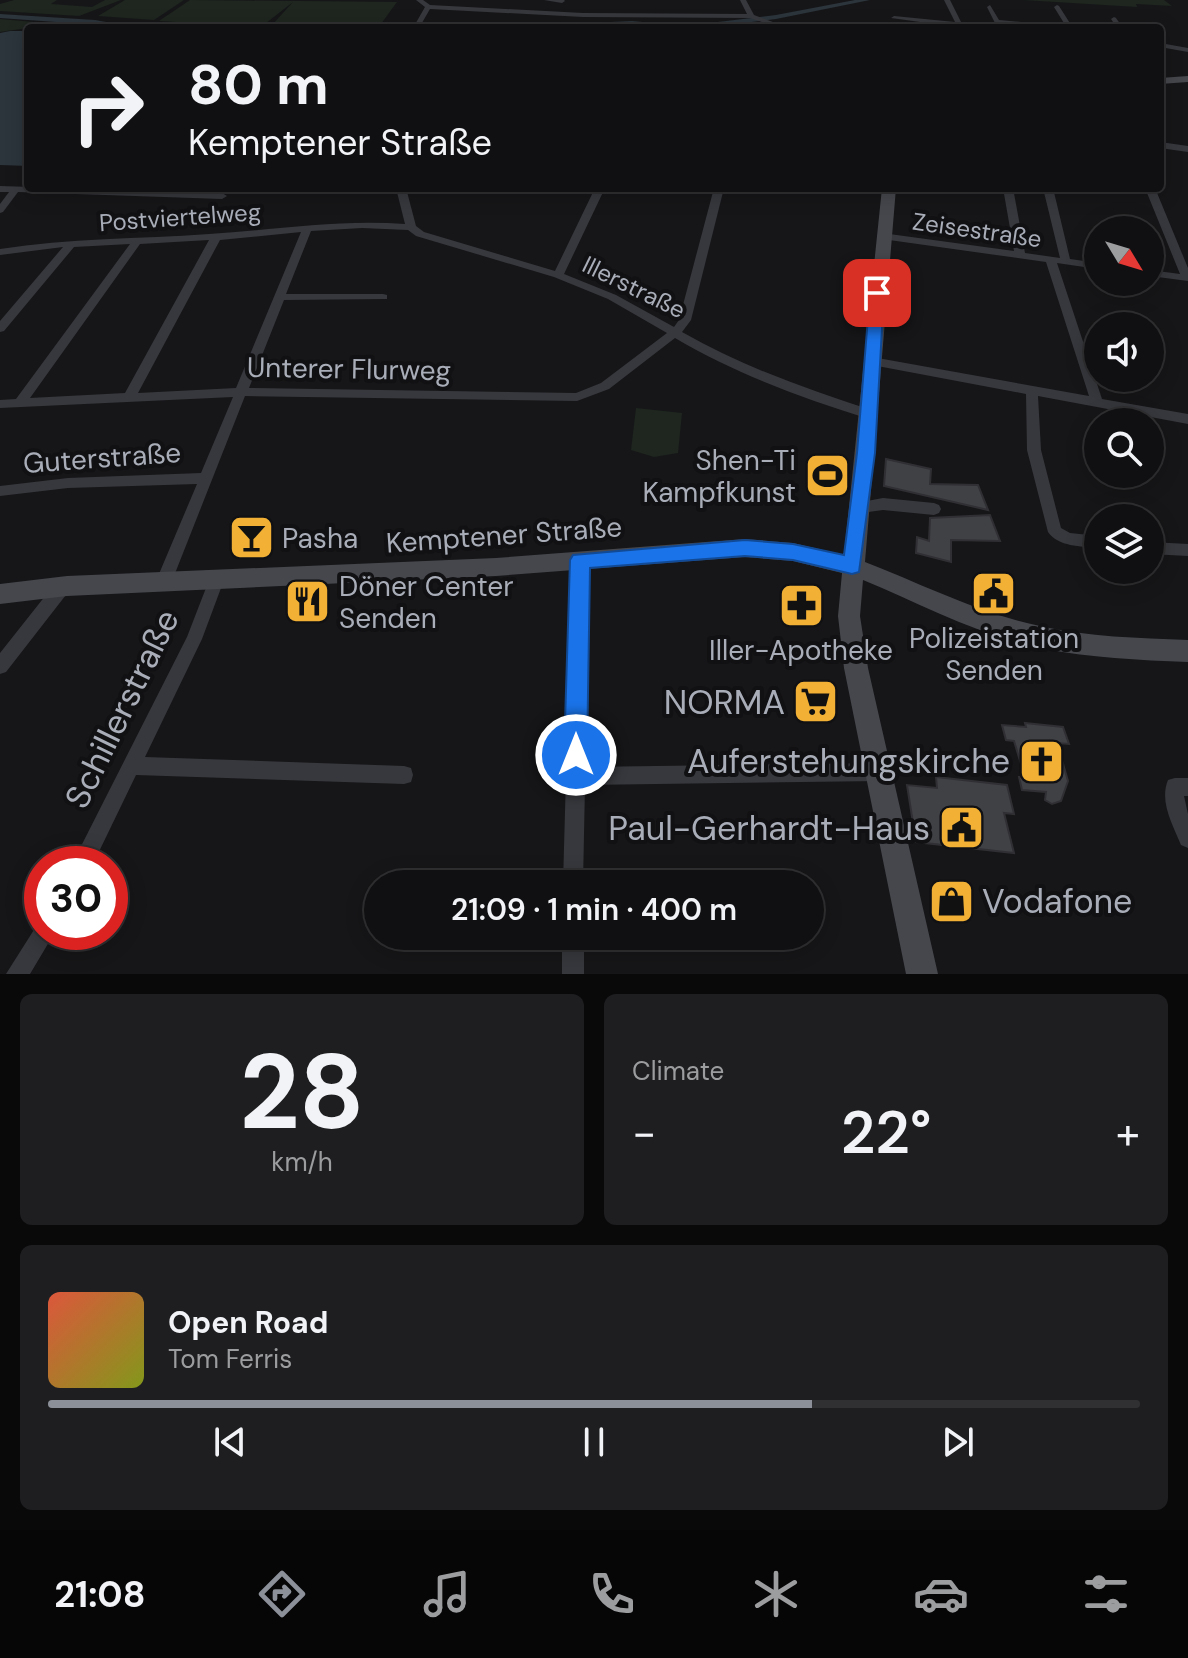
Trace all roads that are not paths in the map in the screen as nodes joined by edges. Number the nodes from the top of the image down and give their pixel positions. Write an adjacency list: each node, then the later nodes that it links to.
1 (419, 0): 8 (street)
2 (526, 0): 11 (street)
3 (547, 0): 6 (street)
4 (743, 0): 13 (street)
5 (947, 0): 19 (street)
6 (562, 1)
7 (648, 5): 12 (street)
8 (428, 7): 11 (street); 16 (street)
9 (990, 7): 20 (street)
10 (1057, 7): 21 (street)
11 (519, 11): 12 (street)
12 (649, 16): 13 (street)
13 (752, 17): 17 (street)
14 (894, 18): 18 (street)
15 (1114, 19): 22 (street)
16 (418, 24)
17 (775, 24)
18 (944, 24)
19 (959, 24)
20 (1020, 24)
21 (1068, 24)
22 (1117, 24)
23 (1164, 46): 24 (street)
24 (1188, 50)
25 (1188, 79): 26 (main road)
26 (1164, 81)
27 (1164, 146): 28 (street)
28 (1188, 149)
29 (0, 189): 30 (street)
30 (16, 189): 31 (street); 41 (street)
31 (24, 189)
32 (104, 192): 40 (street)
33 (402, 192): 43 (street)
34 (598, 192): 53 (street)
35 (716, 192): 59 (street)
36 (888, 192): 44 (main road)
37 (1009, 192): 49 (street)
38 (1049, 192): 51 (street, Zeisestraße)
39 (1152, 192): 55 (street)
40 (222, 196)
41 (0, 210)
42 (308, 227): 43 (street, Postviertelweg); 45 (street, Postviertelweg); 56 (street)
43 (411, 227): 53 (street, Illerstraße)
44 (882, 236): 49 (street, Zeisestraße); 60 (main road)
45 (216, 237): 46 (street, Postviertelweg); 63 (street)
46 (137, 241): 47 (street, Postviertelweg); 65 (street)
47 (70, 245): 48 (street, Postviertelweg); 58 (street)
48 (0, 252)
49 (1020, 256): 50 (street, Zeisestraße)
50 (1051, 261): 51 (street, Zeisestraße); 64 (street)
51 (1066, 262): 52 (street, Zeisestraße)
52 (1084, 264)
53 (558, 275): 59 (street, Illerstraße)
54 (1164, 275): 55 (street)
55 (1188, 278)
56 (280, 297): 57 (street); 62 (street)
57 (383, 297)
58 (0, 328)
59 (677, 331): 62 (street, Unterer Flurweg); 67 (street, Illerstraße)
60 (872, 361): 61 (street); 67 (main road)
61 (1032, 391): 64 (street); 73 (street)
62 (243, 392): 63 (street, Unterer Flurweg); 69 (street)
63 (129, 397): 65 (street, Unterer Flurweg)
64 (1097, 402): 68 (street)
65 (20, 403): 66 (street, Unterer Flurweg)
66 (0, 404)
67 (869, 414): 71 (main road)
68 (1188, 419)
69 (207, 478): 70 (street, Guterstraße); 79 (street)
70 (0, 491)
71 (861, 507): 72 (street); 77 (main road)
72 (934, 509)
73 (1084, 541)
74 (1164, 549): 75 (street)
75 (1188, 550)
76 (580, 560): 77 (main road, Kemptener Straße); 78 (main road, Kemptener Straße); 87 (street)
77 (852, 566): 82 (main road, Kemptener Straße); 85 (main road)
78 (216, 580): 79 (main road, Kemptener Straße); 84 (street, Schillerstraße)
79 (164, 581): 80 (main road, Kemptener Straße)
80 (63, 586): 81 (main road, Kemptener Straße); 83 (street)
81 (0, 594)
82 (1188, 651)
83 (0, 666)
84 (133, 766): 86 (street); 90 (street, Schillerstraße)
85 (881, 772): 87 (street); 96 (main road)
86 (404, 775)
87 (575, 776): 91 (street)
88 (1188, 787): 89 (street)
89 (1188, 838)
90 (91, 846)
91 (573, 870)
92 (32, 950): 94 (street)
93 (573, 950): 95 (street)
94 (17, 974)
95 (573, 974)
96 (922, 974)

